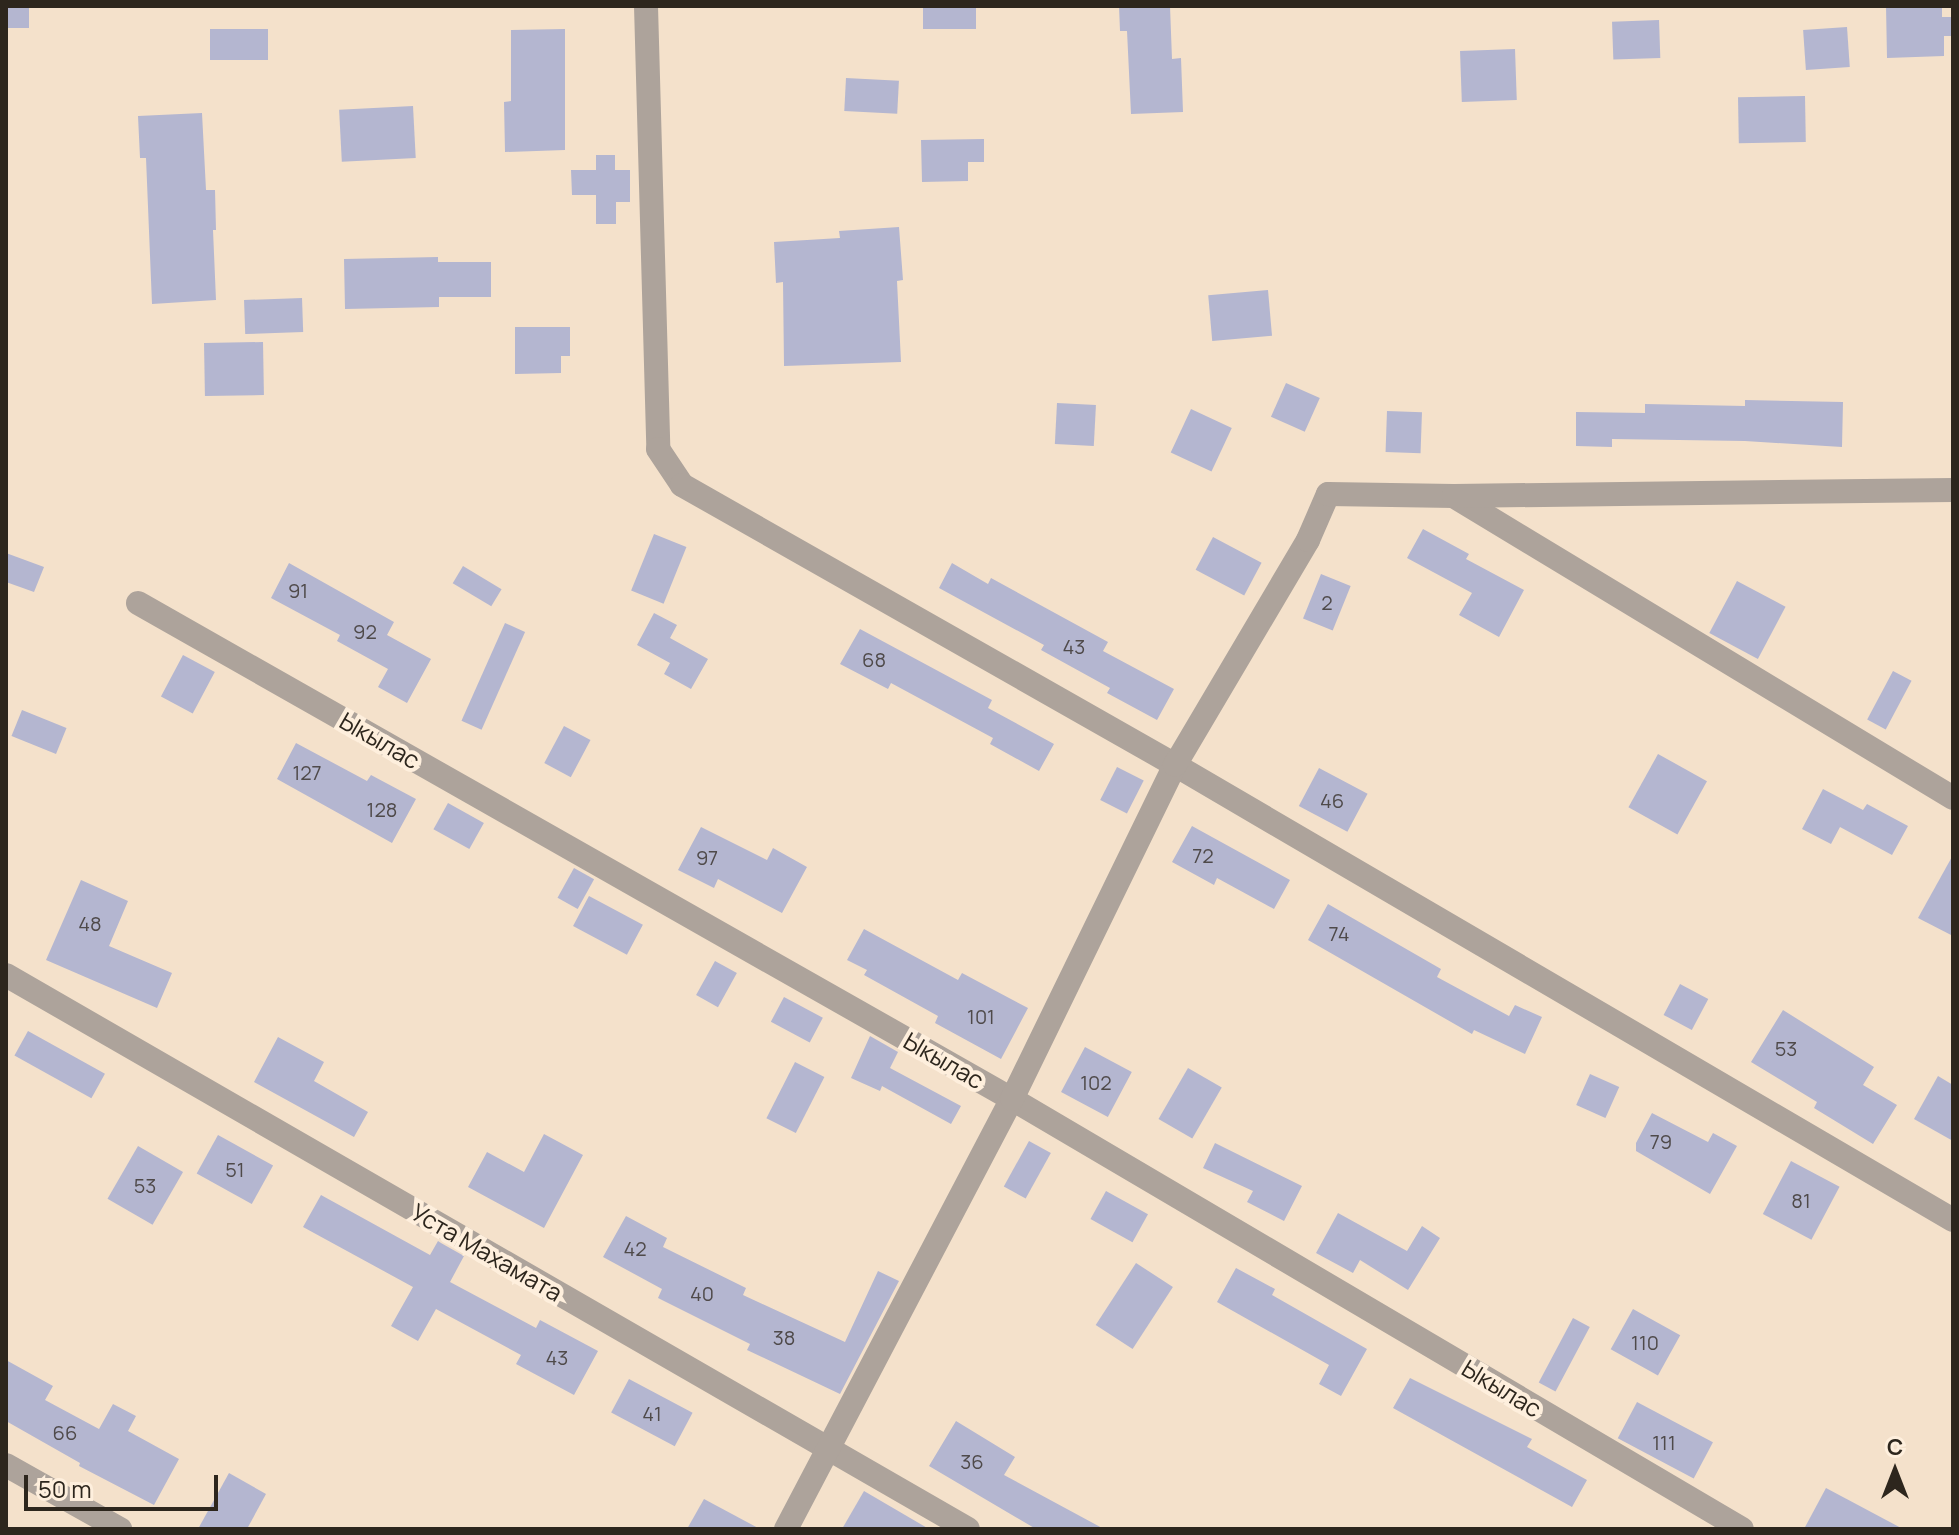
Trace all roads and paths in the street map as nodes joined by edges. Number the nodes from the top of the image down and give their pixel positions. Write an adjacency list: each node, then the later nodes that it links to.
1 (646, 6): 5 (street)
2 (1953, 490): 3 (street)
3 (1454, 496): 5 (street); 6 (street)
4 (138, 603): 8 (street, Ыкылас)
5 (1175, 765): 8 (street); 9 (street)
6 (1953, 798)
7 (6, 975): 10 (street, Уста Махамата)
8 (1012, 1099): 10 (street); 15 (street, Ыкылас)
9 (1953, 1220)
10 (826, 1448): 13 (street); 14 (street, Уста Махамата)
11 (6, 1465): 12 (street)
12 (120, 1529)
13 (786, 1529)
14 (968, 1529)
15 (1742, 1529)

